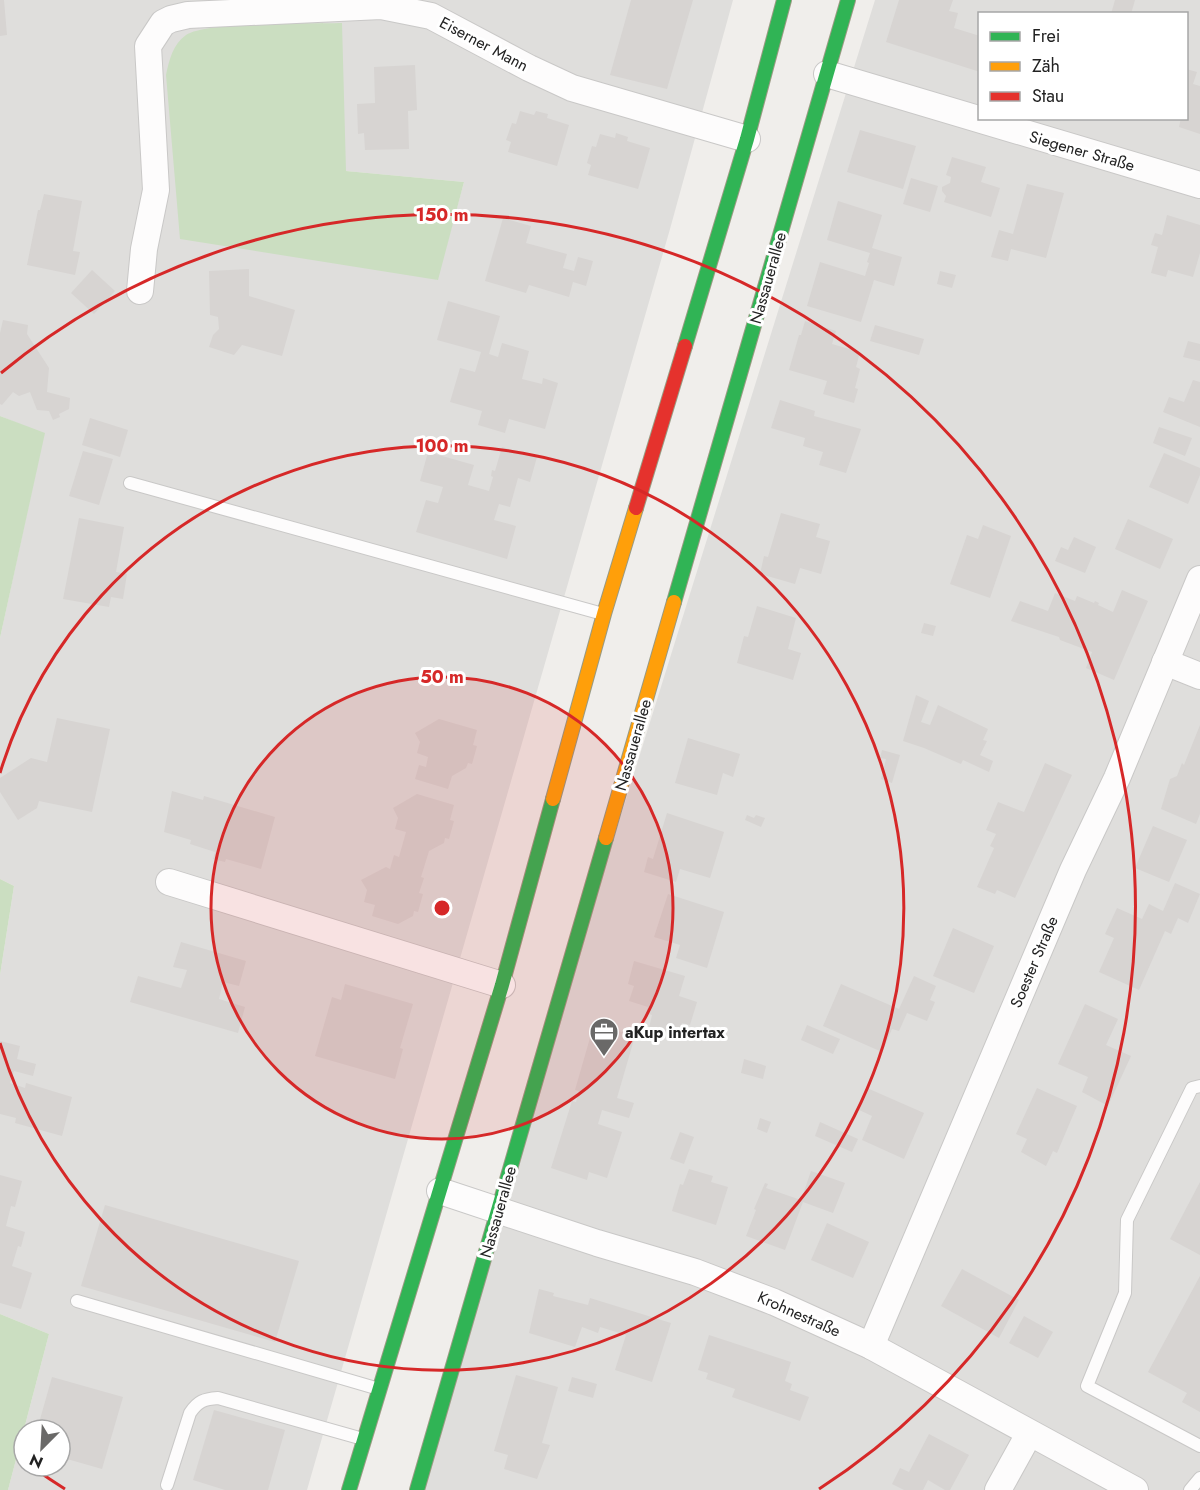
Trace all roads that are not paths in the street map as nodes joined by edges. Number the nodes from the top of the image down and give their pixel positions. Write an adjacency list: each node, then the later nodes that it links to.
1 (784, 0): 6 (main road)
2 (848, 0): 3 (main road, Nassauerallee)
3 (826, 74): 4 (street, Siegener Straße); 18 (main road, Nassauerallee)
4 (978, 119)
5 (981, 120): 7 (street, Siegener Straße)
6 (747, 139): 8 (street, Eiserner Mann); 11 (main road)
7 (1200, 185)
8 (140, 291)
9 (130, 483): 11 (lane)
10 (1200, 579): 12 (street, Soester Straße)
11 (604, 614): 15 (main road)
12 (1166, 662): 13 (street); 20 (street, Soester Straße)
13 (1200, 676)
14 (169, 882): 15 (street)
15 (502, 985): 17 (main road)
16 (1200, 1086): 24 (lane)
17 (440, 1191): 18 (street, Krohnestraße); 21 (main road)
18 (498, 1210): 20 (street, Krohnestraße); 28 (main road, Nassauerallee)
19 (77, 1301): 21 (lane)
20 (871, 1346): 22 (street, Krohnestraße)
21 (380, 1389): 23 (main road)
22 (1029, 1434): 29 (street); 30 (street, Krohnestraße)
23 (364, 1439): 26 (lane); 27 (main road)
24 (1200, 1446)
25 (1200, 1478): 31 (lane)
26 (167, 1485)
27 (349, 1490)
28 (417, 1490)
29 (998, 1490)
30 (1135, 1490)
31 (1190, 1490)

